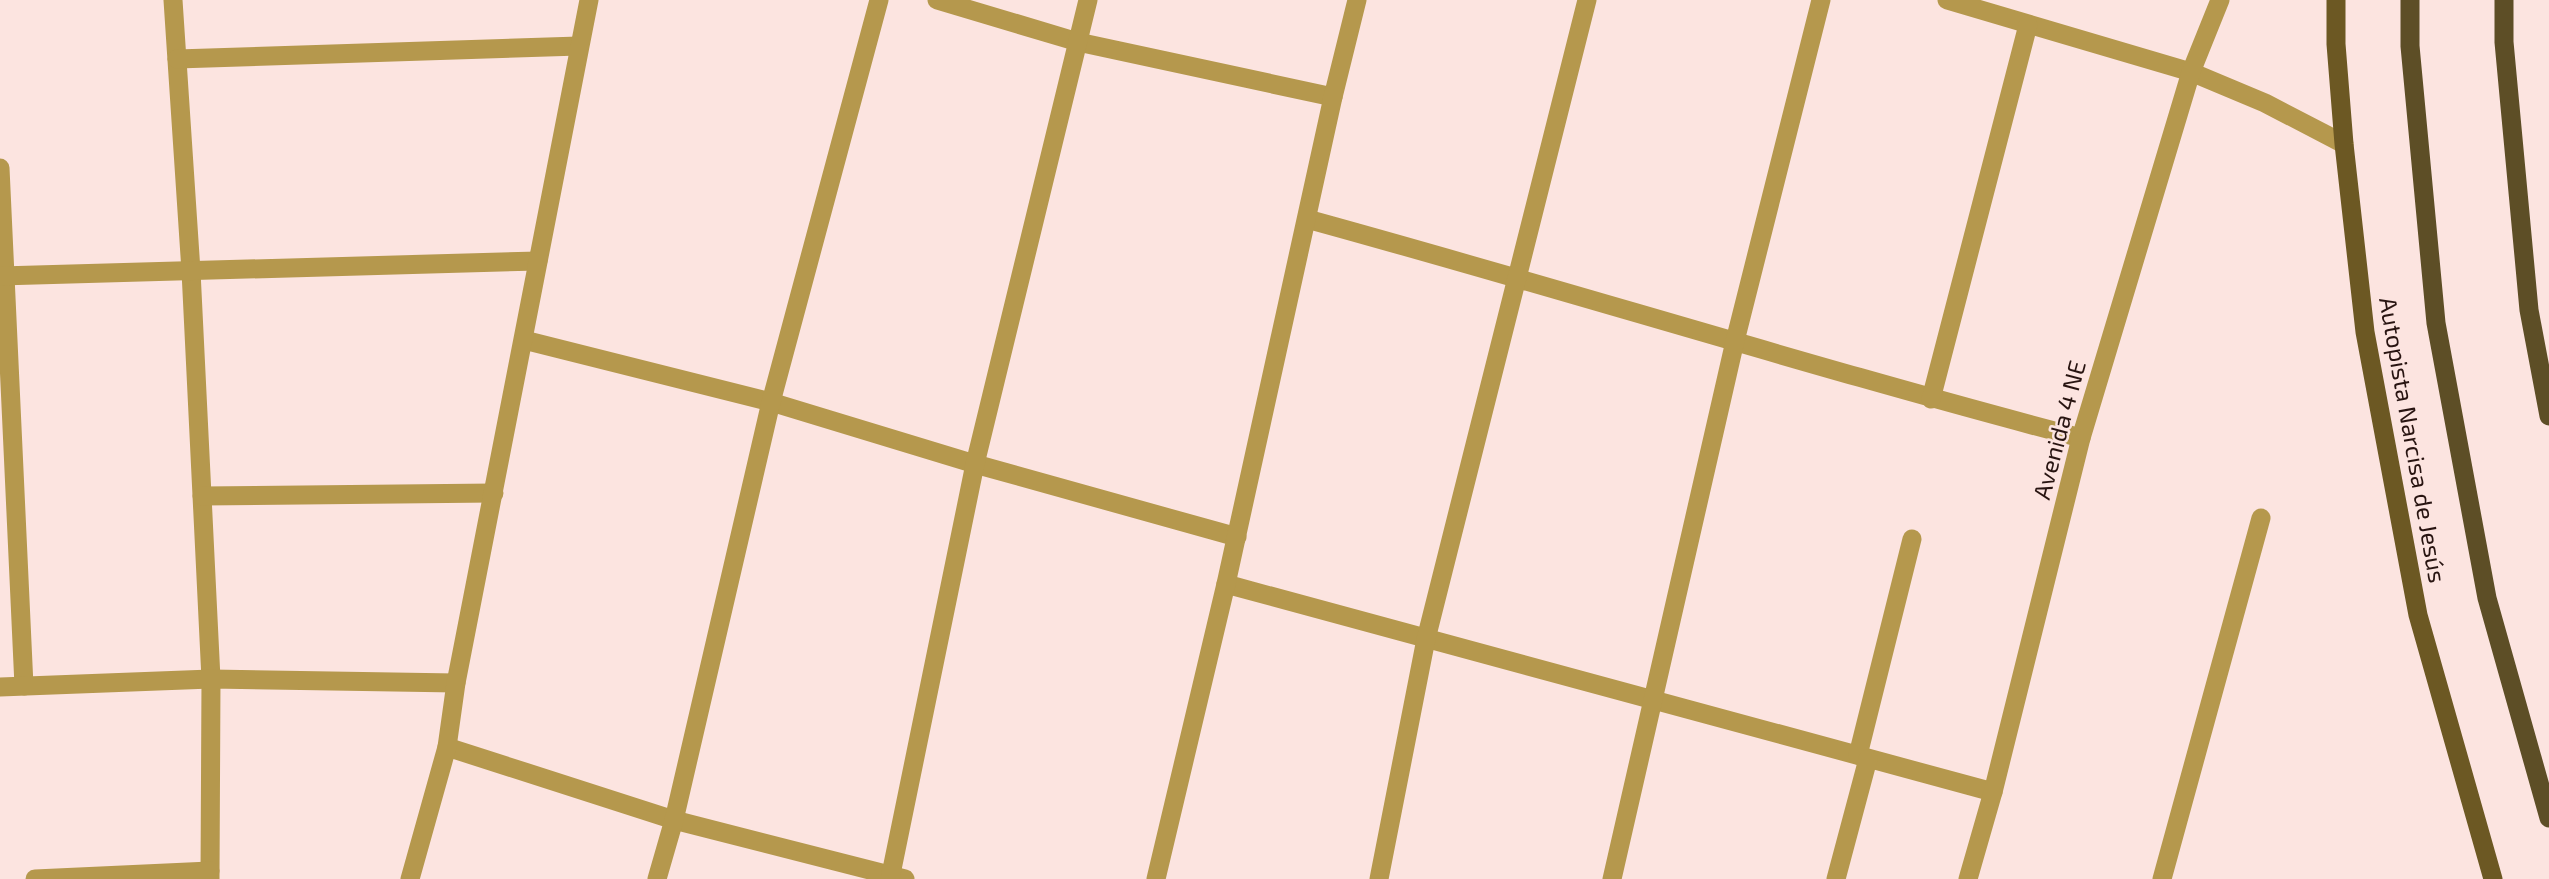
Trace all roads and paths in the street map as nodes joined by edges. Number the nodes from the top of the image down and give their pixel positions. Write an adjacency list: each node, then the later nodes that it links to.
1 (173, 0): 17 (street)
2 (589, 0): 16 (street)
3 (879, 0): 30 (street)
4 (937, 0): 15 (street)
5 (1088, 0): 15 (street)
6 (1357, 0): 19 (street)
7 (1587, 0): 26 (street)
8 (1821, 0): 28 (street)
9 (1947, 0): 14 (street)
10 (2220, 0): 18 (street, Avenida 4 NE)
11 (2336, 0): 20 (main road, Autopista Narcisa de Jesús)
12 (2410, 0): 49 (highway, Autopista Narcisa de Jesús)
13 (2504, 0): 31 (highway)
14 (2028, 25): 18 (street); 29 (street)
15 (1078, 42): 19 (street); 33 (street)
16 (579, 46): 17 (street); 23 (street)
17 (177, 59): 24 (street)
18 (2191, 72): 20 (street); 32 (street, Avenida 4 NE)
19 (1333, 97): 22 (street)
20 (2344, 144): 62 (main road, Autopista Narcisa de Jesús)
21 (0, 168): 25 (street)
22 (1307, 219): 26 (street); 37 (street)
23 (538, 261): 24 (street); 27 (street)
24 (191, 271): 25 (street); 35 (street)
25 (3, 276): 43 (street)
26 (1516, 276): 28 (street); 40 (street)
27 (524, 341): 30 (street); 34 (street)
28 (1735, 341): 29 (street); 45 (street)
29 (1931, 399): 32 (street)
30 (771, 402): 33 (street); 50 (street)
31 (2549, 416)
32 (2081, 438): 48 (street, Avenida 4 NE)
33 (975, 464): 37 (street); 52 (street)
34 (494, 493): 35 (street); 42 (street)
35 (202, 496): 41 (street)
36 (2260, 518): 61 (street)
37 (1237, 537): 39 (street)
38 (1912, 539): 47 (street)
39 (1226, 584): 40 (street); 56 (street)
40 (1426, 639): 45 (street); 57 (street)
41 (211, 679): 42 (street); 43 (street); 51 (street)
42 (456, 683): 46 (street)
43 (24, 686): 44 (street)
44 (0, 687)
45 (1653, 699): 47 (street); 58 (street)
46 (447, 747): 50 (street); 54 (street)
47 (1863, 757): 48 (street); 59 (street)
48 (1993, 792): 60 (street, Avenida 4 NE)
49 (2549, 818)
50 (674, 820): 52 (street); 55 (street)
51 (210, 875): 53 (street)
52 (895, 878)
53 (35, 879)
54 (410, 879)
55 (657, 879)
56 (1156, 879)
57 (1379, 879)
58 (1612, 879)
59 (1836, 879)
60 (1968, 879)
61 (2162, 879)
62 (2493, 879)

